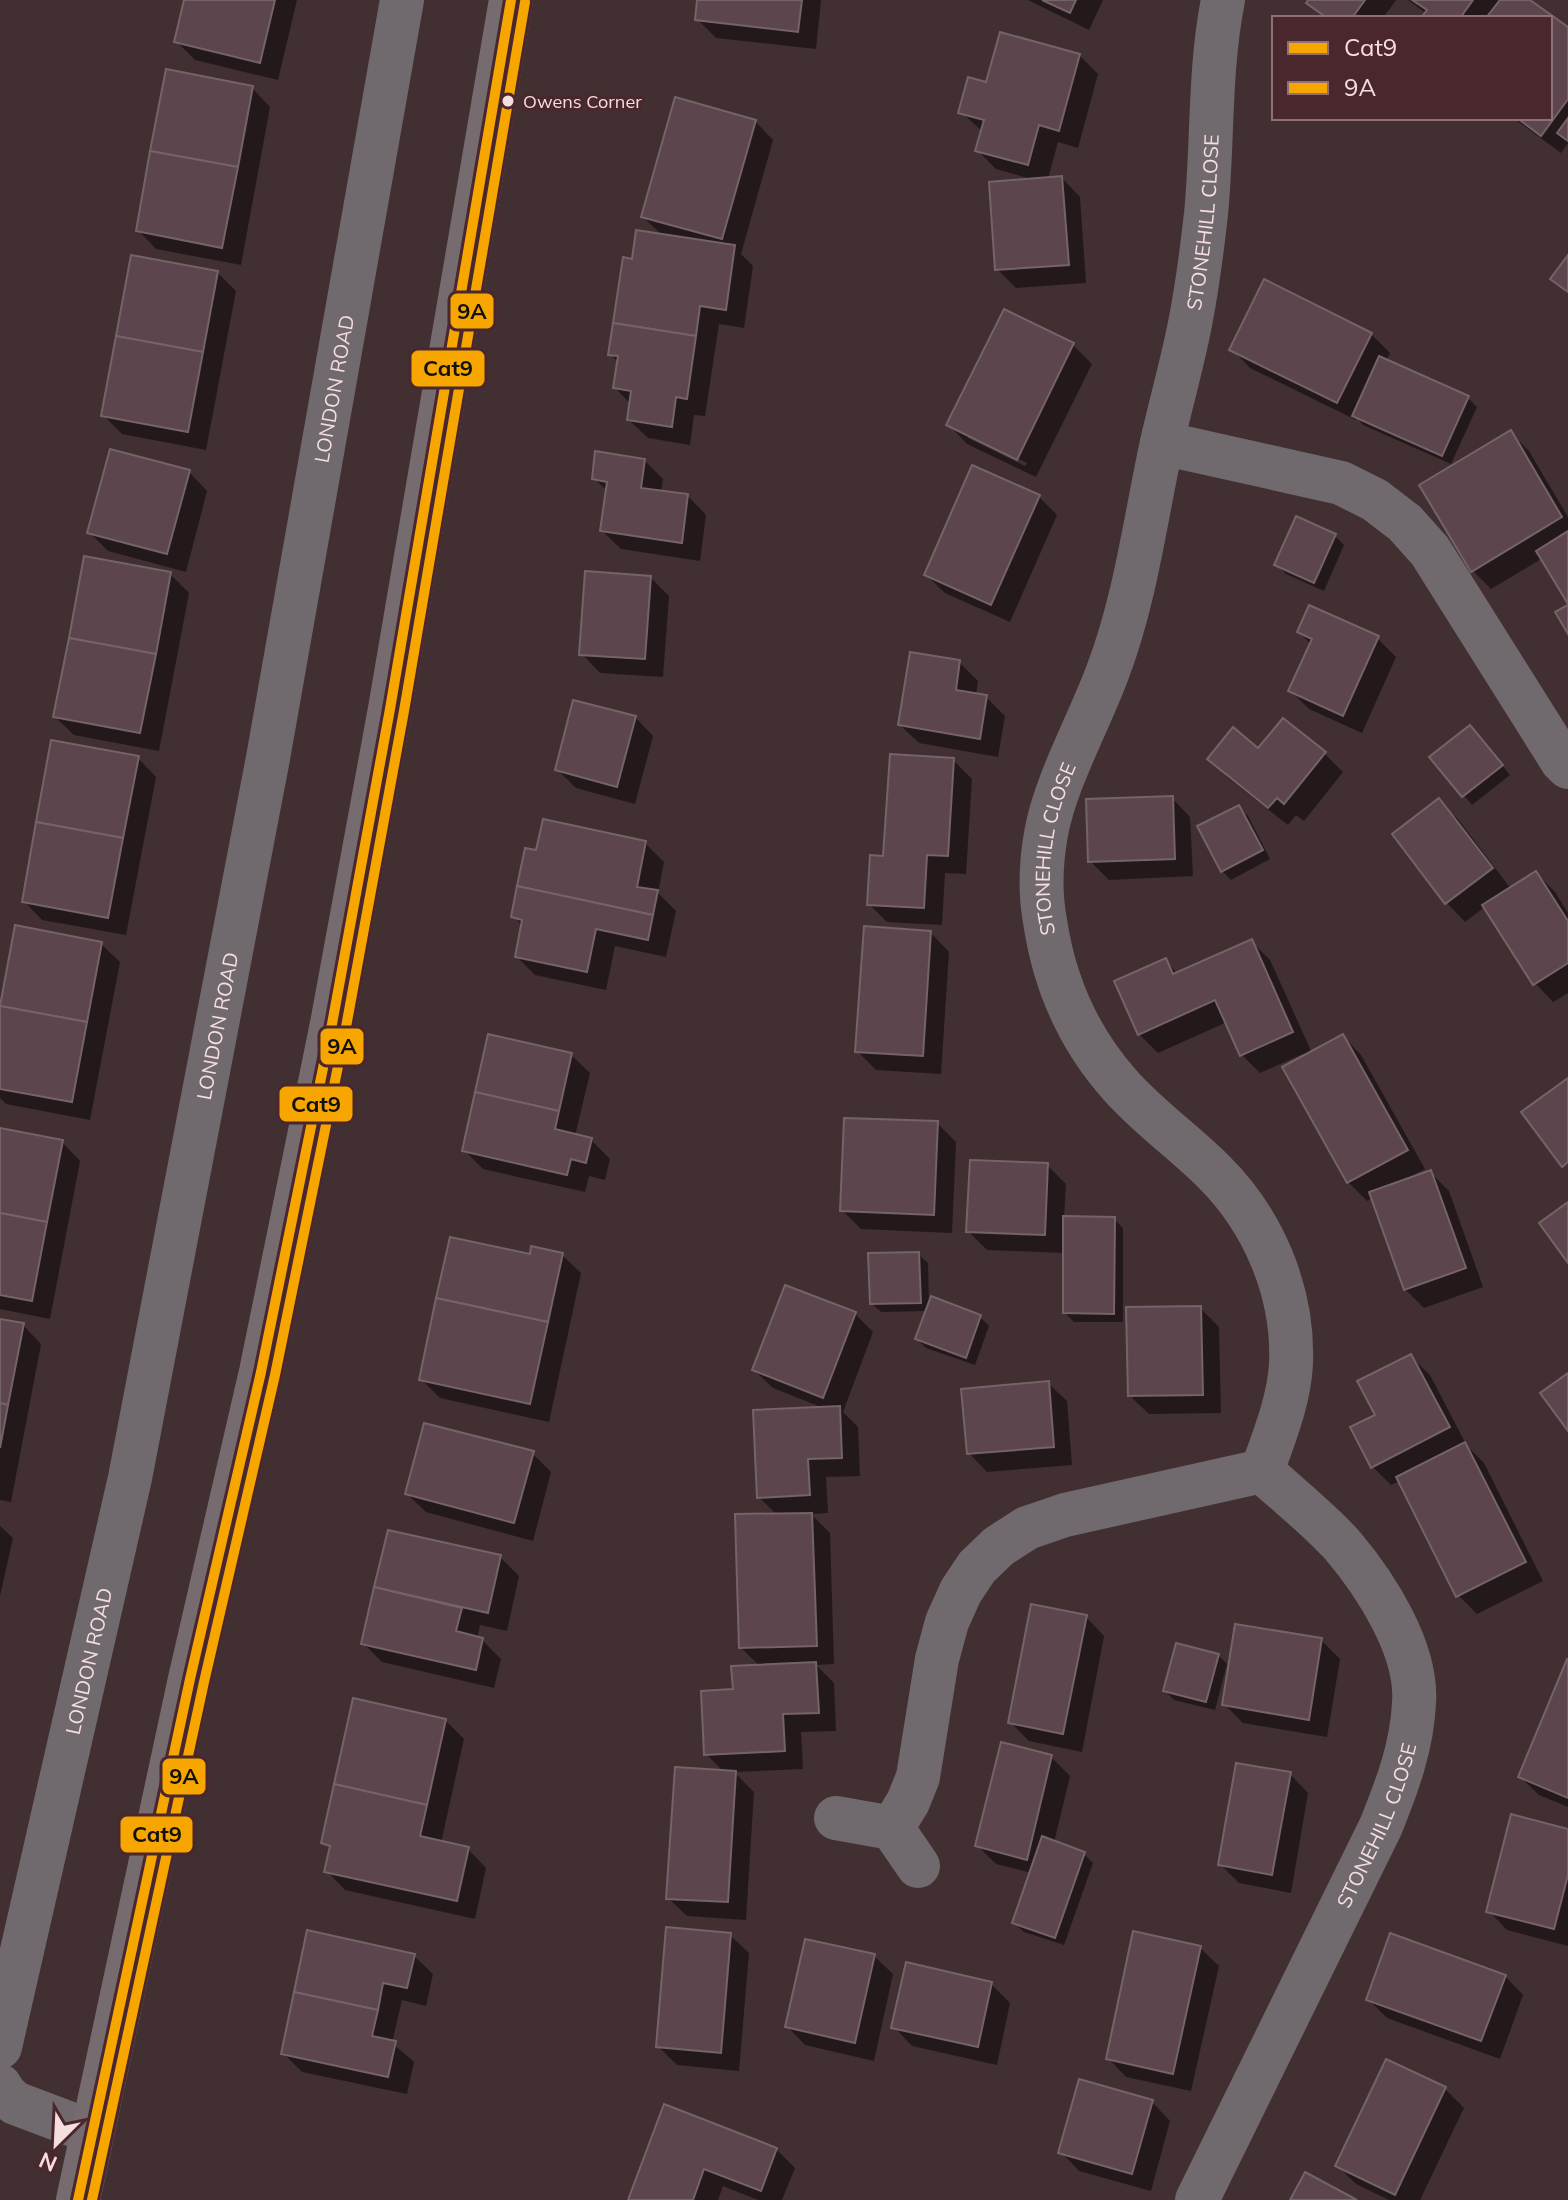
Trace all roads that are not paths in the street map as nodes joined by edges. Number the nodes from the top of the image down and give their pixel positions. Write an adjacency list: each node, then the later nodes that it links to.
1 (402, 0): 10 (street, LONDON ROAD)
2 (511, 0): 12 (highway)
3 (1223, 0): 4 (street, STONEHILL CLOSE)
4 (1162, 443): 5 (street); 6 (street, STONEHILL CLOSE)
5 (1568, 767)
6 (1262, 1471): 8 (street); 14 (street, STONEHILL CLOSE)
7 (836, 1818): 8 (street)
8 (892, 1828): 9 (street)
9 (918, 1866)
10 (0, 2047)
11 (0, 2086): 12 (street)
12 (92, 2132): 13 (highway)
13 (78, 2200)
14 (1197, 2200)

